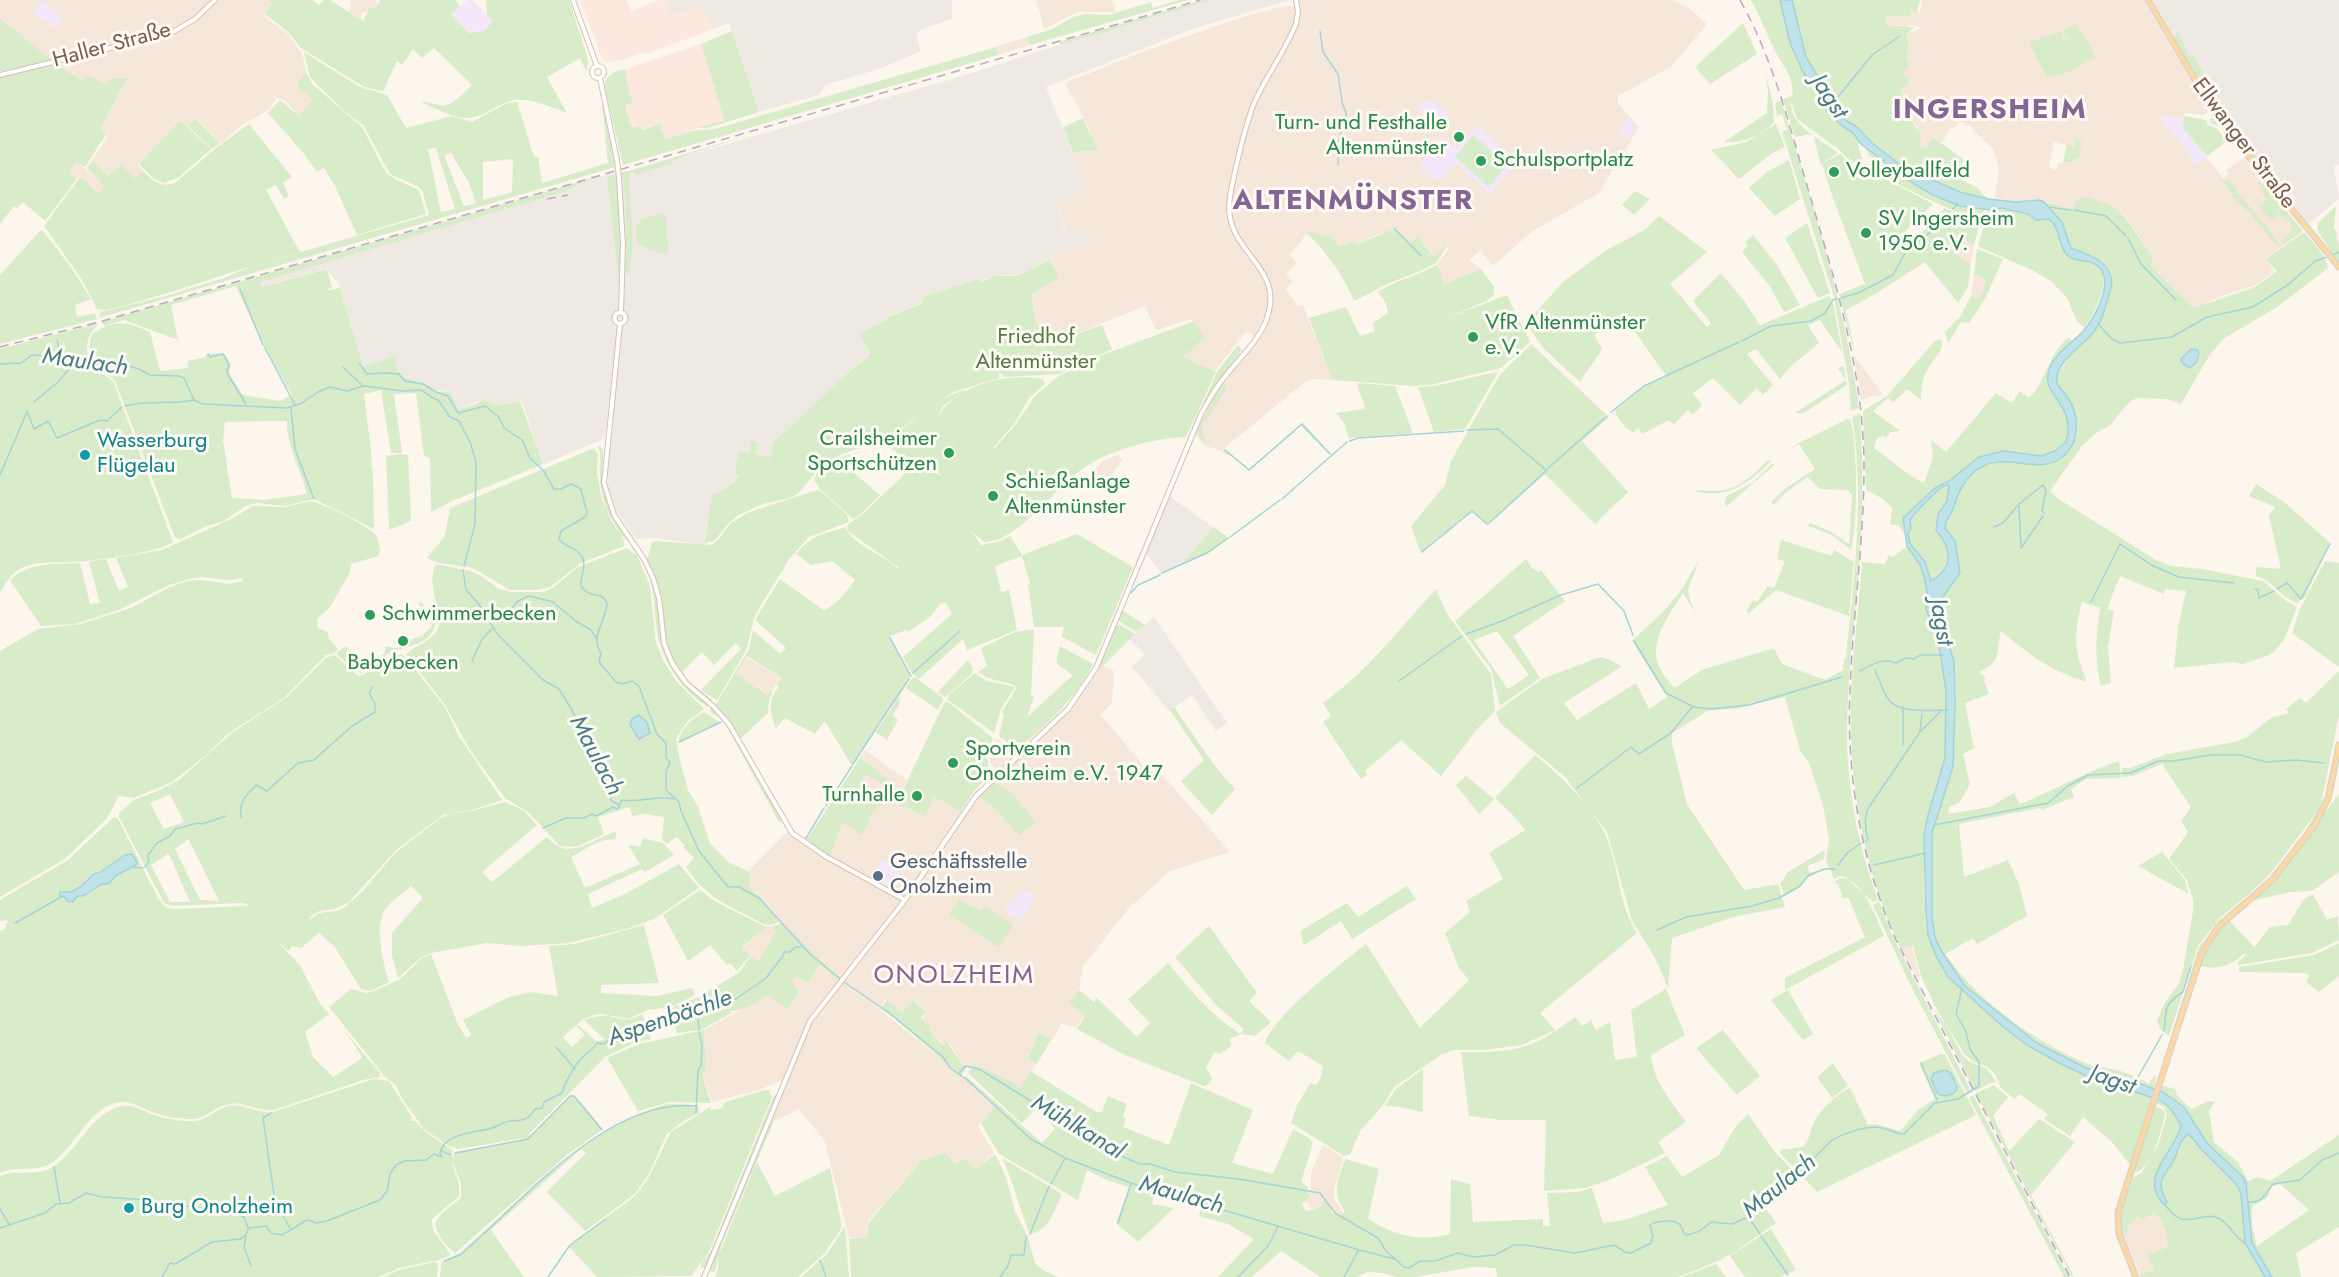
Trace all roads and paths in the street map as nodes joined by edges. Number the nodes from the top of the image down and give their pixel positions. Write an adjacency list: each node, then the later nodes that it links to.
1 (216, 0): 6 (main road, Haller Straße)
2 (573, 0): 5 (main road)
3 (1296, 0): 10 (main road)
4 (2148, 0): 8 (main road, Ellwanger Straße)
5 (597, 66): 7 (main road); 7 (main road)
6 (0, 75)
7 (600, 78): 10 (main road, bridge)
8 (2339, 267)
9 (2339, 745): 12 (main road)
10 (905, 900): 11 (main road)
11 (704, 1277)
12 (2136, 1277)

